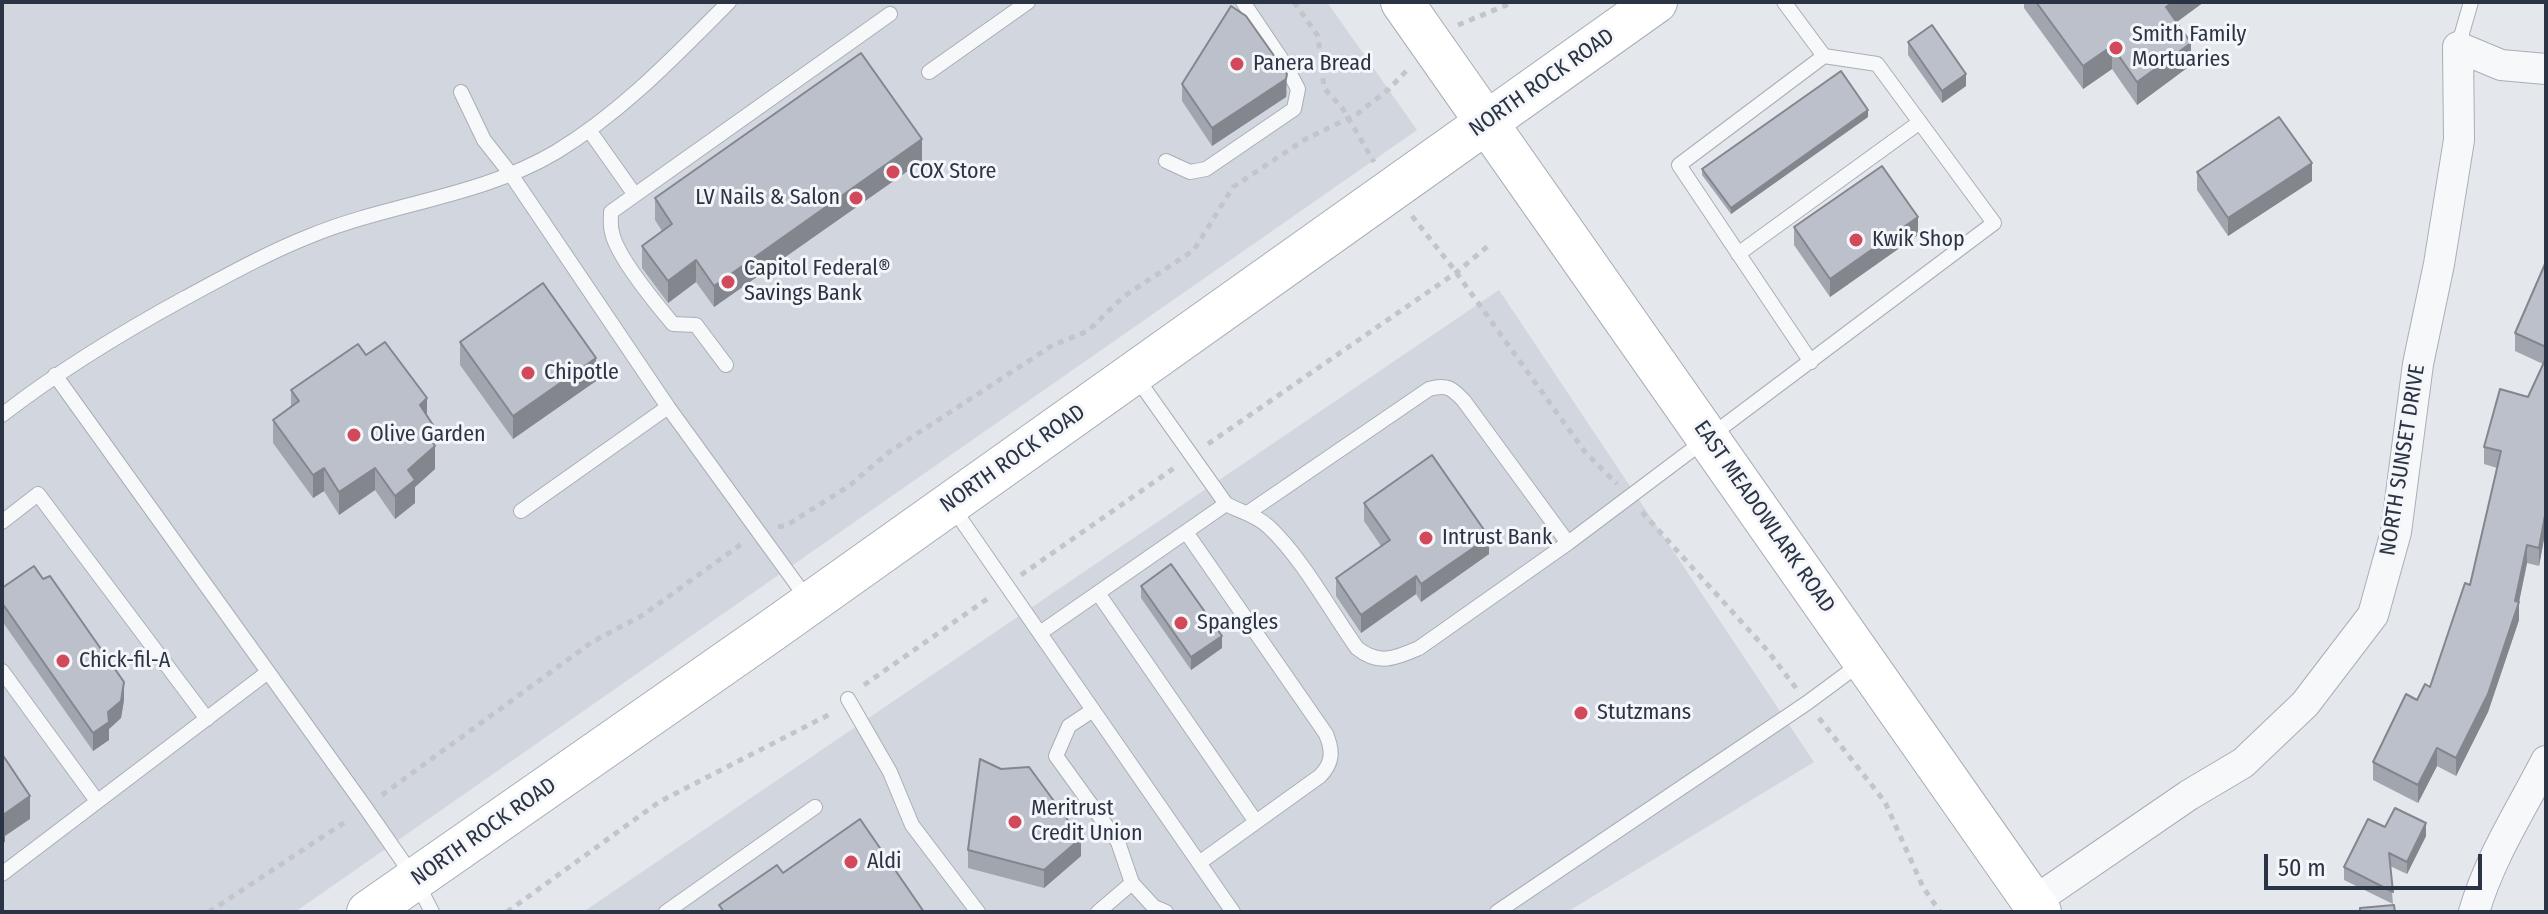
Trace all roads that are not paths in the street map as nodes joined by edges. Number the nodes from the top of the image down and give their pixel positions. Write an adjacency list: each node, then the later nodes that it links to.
1 (729, 2): 16 (lane)
2 (1028, 2): 12 (lane)
3 (1243, 2): 17 (lane)
4 (1402, 2): 14 (main road, EAST MEADOWLARK ROAD)
5 (1656, 2): 14 (main road, NORTH ROCK ROAD)
6 (1784, 2): 10 (lane)
7 (2471, 2): 9 (lane)
8 (890, 14): 19 (lane)
9 (2458, 47): 11 (street); 52 (street, NORTH SUNSET DRIVE)
10 (1824, 56): 15 (lane); 20 (lane)
11 (2546, 69)
12 (929, 72)
13 (461, 92): 18 (lane)
14 (1488, 121): 23 (main road, NORTH ROCK ROAD); 27 (main road, EAST MEADOWLARK ROAD)
15 (1920, 122): 20 (lane); 21 (lane)
16 (589, 130): 18 (lane); 19 (lane)
17 (1166, 161)
18 (510, 173): 24 (lane); 25 (lane)
19 (635, 195): 22 (lane)
20 (1738, 254): 21 (lane)
21 (1811, 362): 27 (lane)
22 (726, 365)
23 (1133, 373): 28 (main road, NORTH ROCK ROAD); 29 (lane)
24 (55, 375): 26 (lane); 40 (lane)
25 (668, 407): 30 (lane); 36 (lane)
26 (2, 415)
27 (1709, 438): 34 (lane); 38 (main road, EAST MEADOWLARK ROAD)
28 (950, 504): 36 (main road, NORTH ROCK ROAD); 37 (lane)
29 (1226, 504): 31 (lane); 33 (lane)
30 (521, 511)
31 (1249, 512): 34 (lane); 34 (lane)
32 (2, 522): 43 (lane)
33 (1186, 532): 35 (lane); 47 (lane)
34 (1568, 543)
35 (1098, 593): 37 (lane); 47 (lane)
36 (811, 603): 51 (main road, NORTH ROCK ROAD)
37 (1040, 633): 42 (lane)
38 (1865, 660): 52 (main road, EAST MEADOWLARK ROAD); 59 (lane)
39 (2, 671): 45 (lane)
40 (268, 672): 43 (lane); 51 (lane)
41 (848, 699): 55 (lane)
42 (1093, 710): 48 (lane); 50 (lane)
43 (207, 719): 45 (lane)
44 (2546, 761): 60 (street)
45 (97, 801): 49 (lane)
46 (815, 807): 54 (lane)
47 (1256, 822): 48 (lane)
48 (1199, 863): 58 (lane)
49 (2, 874)
50 (1132, 883): 56 (lane); 57 (lane)
51 (424, 896): 53 (main road, NORTH ROCK ROAD)
52 (2037, 907)
53 (368, 912)
54 (666, 912)
55 (978, 912)
56 (1098, 912)
57 (1166, 912)
58 (1233, 912)
59 (1497, 912)
60 (2474, 912)

